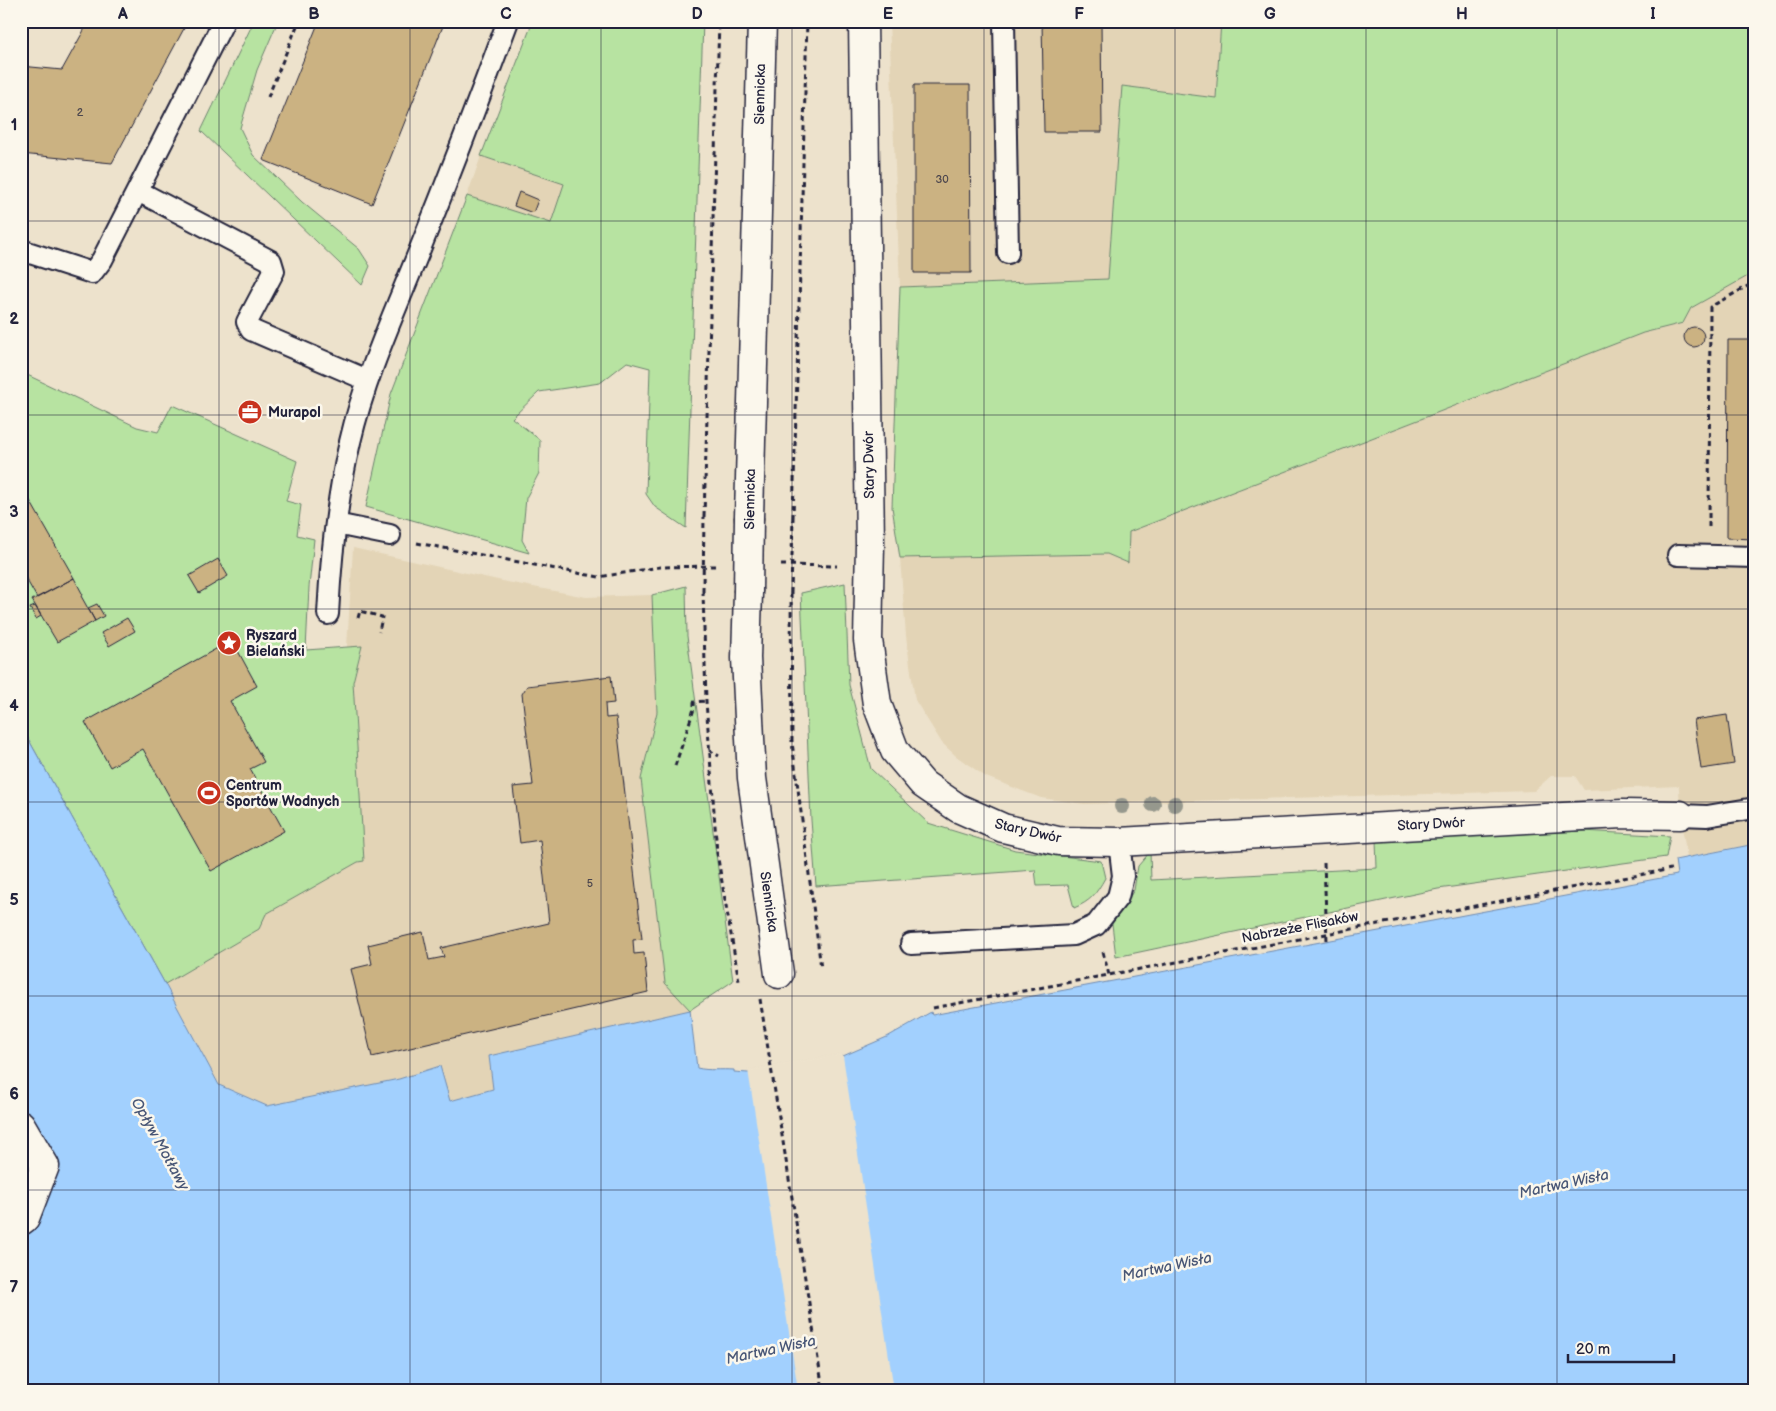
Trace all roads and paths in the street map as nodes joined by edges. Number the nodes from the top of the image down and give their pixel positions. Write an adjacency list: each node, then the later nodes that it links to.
1 (224, 21): 10 (lane)
2 (299, 21): 9 (path)
3 (508, 21): 14 (lane)
4 (719, 21): 26 (path, bridge)
5 (762, 21): 37 (street, Siennicka, bridge)
6 (807, 21): 36 (path, bridge)
7 (863, 21): 22 (street, Stary Dwór)
8 (1004, 21): 12 (lane)
9 (268, 97)
10 (138, 191): 11 (lane); 14 (lane)
11 (21, 250)
12 (1008, 253)
13 (1755, 282): 18 (path)
14 (367, 380): 15 (lane)
15 (336, 524): 16 (lane); 23 (lane)
16 (390, 535): 21 (path)
17 (1678, 555): 18 (lane)
18 (1709, 556): 19 (lane)
19 (1755, 557)
20 (779, 565): 22 (path)
21 (719, 566)
22 (870, 567): 31 (street, Stary Dwór)
23 (328, 614)
24 (357, 624): 25 (path)
25 (379, 632)
26 (706, 702): 27 (path); 38 (path)
27 (675, 766)
28 (1755, 808): 29 (lane)
29 (1680, 815): 30 (street, Stary Dwór)
30 (1322, 830): 31 (street, Stary Dwór); 33 (path)
31 (1119, 842): 35 (lane)
32 (1671, 869): 33 (path, Nabrzeże Flisaków)
33 (1327, 934): 34 (path); 40 (path, Nabrzeże Flisaków)
34 (1327, 941)
35 (911, 944)
36 (821, 968)
37 (779, 974)
38 (739, 980)
39 (760, 997): 43 (path)
40 (934, 1008)
41 (21, 1125): 42 (street)
42 (21, 1221)
43 (823, 1390)

